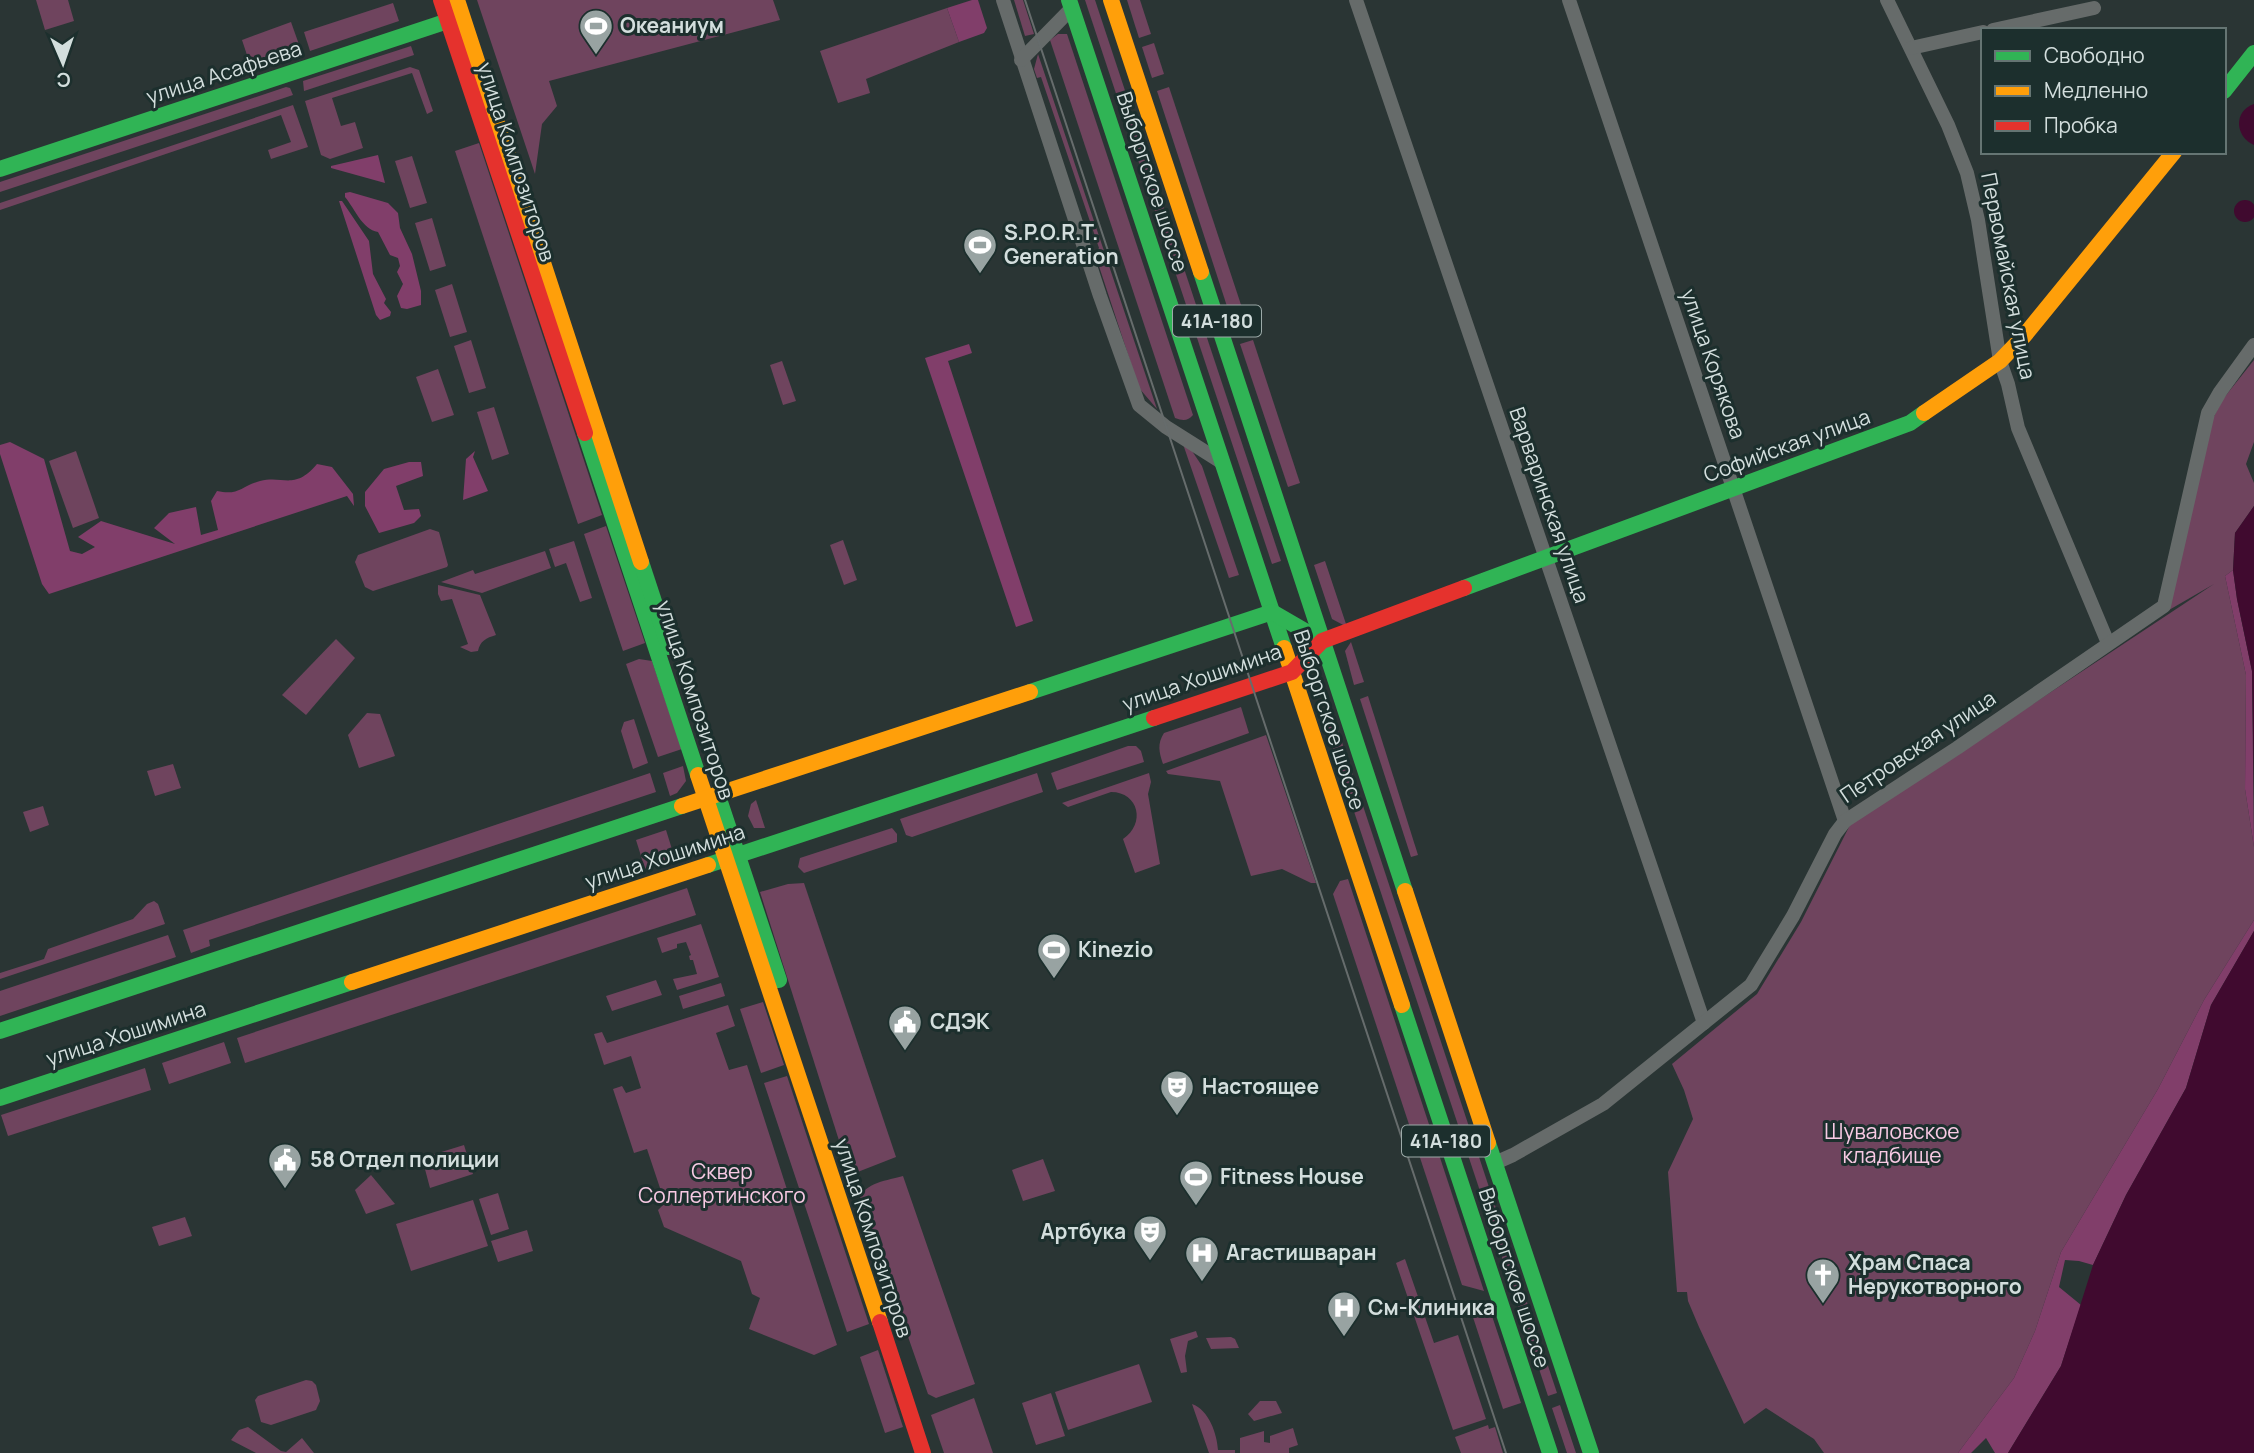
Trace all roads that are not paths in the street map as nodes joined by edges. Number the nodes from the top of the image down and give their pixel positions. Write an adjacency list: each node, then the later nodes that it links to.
1 (441, 0): 10 (street, улица Композиторов)
2 (457, 0): 10 (street, улица Композиторов)
3 (1003, 0): 15 (street)
4 (1111, 0): 25 (street, Выборгское шоссе / 41А-180)
5 (1356, 0): 23 (street, Варваринская улица)
6 (1569, 0): 22 (street, улица Корякова)
7 (1887, 0): 13 (street, Первомайская улица)
8 (1071, 4): 15 (street); 21 (street, Выборгское шоссе / 41А-180)
9 (2094, 8): 11 (street)
10 (455, 18): 18 (street, улица Асафьева); 28 (street, улица Композиторов)
11 (2002, 28)
12 (1981, 32): 13 (street)
13 (1911, 48): 20 (street, Первомайская улица)
14 (2254, 53): 16 (street)
15 (1021, 60): 21 (street)
16 (2226, 88)
17 (2172, 154): 20 (street, Софийская улица)
18 (0, 169)
19 (2254, 345): 26 (street, Петровская улица)
20 (2000, 361): 22 (street, Софийская улица); 26 (street, Первомайская улица)
21 (1223, 463): 24 (street, Выборгское шоссе / 41А-180)
22 (1733, 489): 23 (street, Софийская улица); 29 (street, улица Корякова)
23 (1546, 558): 25 (street, Софийская улица); 31 (street, Варваринская улица)
24 (1272, 612): 25 (street, улица Хошимина); 27 (street, Выборгское шоссе / 41А-180); 28 (street, улица Хошимина)
25 (1322, 641): 27 (street, улица Хошимина); 34 (street, Выборгское шоссе / 41А-180)
26 (2108, 643): 29 (street, Петровская улица)
27 (1292, 673): 30 (street, улица Хошимина); 37 (street, Выборгское шоссе / 41А-180)
28 (712, 797): 30 (street, улица Композиторов); 32 (street, улица Хошимина)
29 (1845, 821): 31 (street, Петровская улица)
30 (732, 857): 33 (street, улица Хошимина); 35 (street, улица Композиторов); 36 (street, улица Композиторов)
31 (1704, 1023): 34 (street, Петровская улица)
32 (0, 1031)
33 (0, 1098)
34 (1495, 1163): 38 (street, Выборгское шоссе / 41А-180)
35 (923, 1453)
36 (933, 1453)
37 (1550, 1453)
38 (1591, 1453)

